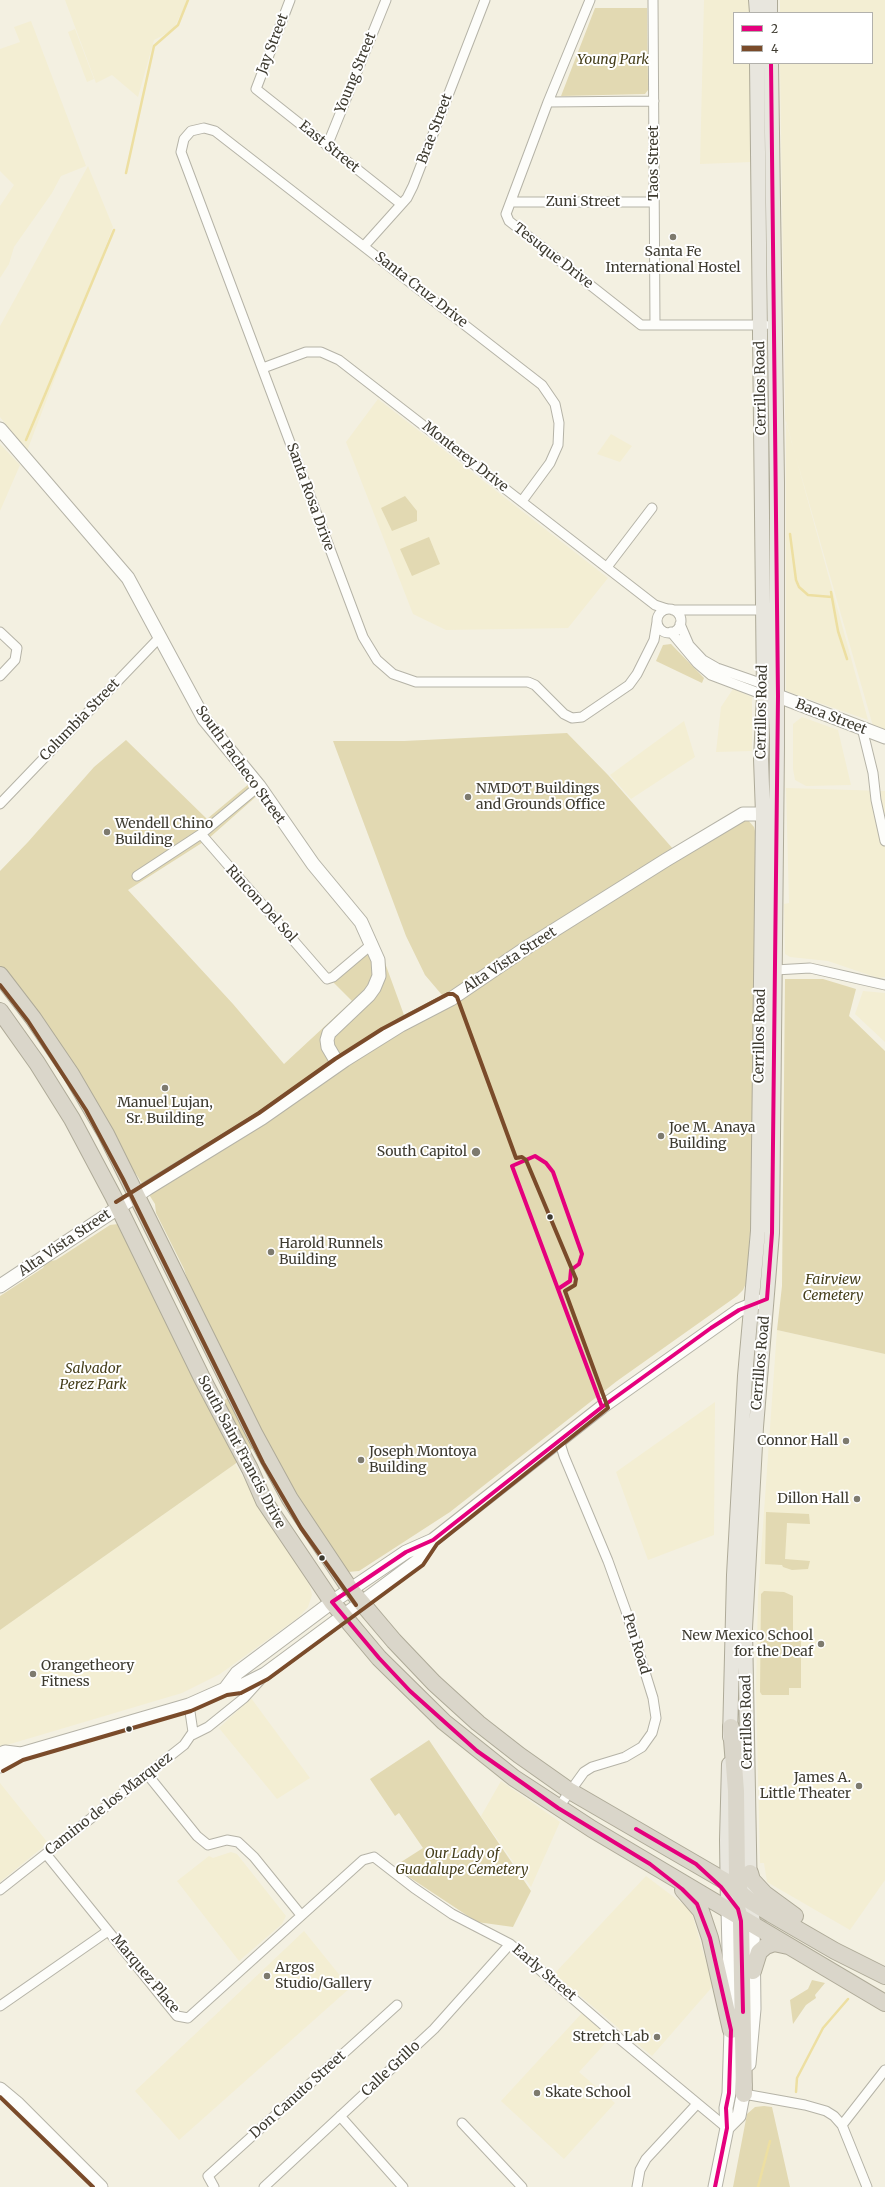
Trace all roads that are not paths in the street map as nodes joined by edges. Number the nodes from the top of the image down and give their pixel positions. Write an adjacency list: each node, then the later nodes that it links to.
1 (290, 0): 13 (street, Jay Street)
2 (386, 0): 17 (street, Young Street)
3 (485, 0): 20 (street, Brae Street)
4 (590, 0): 5 (street); 15 (street, Tesuque Drive)
5 (598, 0)
6 (653, 0): 14 (street, Taos Street)
7 (756, 0): 9 (main road)
8 (770, 0): 10 (main road)
9 (757, 12)
10 (770, 12)
11 (757, 64): 23 (main road, Cerrillos Road)
12 (771, 64): 23 (main road, Cerrillos Road)
13 (256, 88): 17 (street, East Street)
14 (654, 101): 15 (street); 19 (street, Taos Street)
15 (548, 102): 18 (street, Tesuque Drive)
16 (191, 131): 21 (street, Santa Cruz Drive); 24 (street, Santa Rosa Drive)
17 (327, 146): 20 (street, East Street)
18 (511, 202): 19 (street, Zuni Street); 22 (street, Tesuque Drive)
19 (654, 202): 22 (street, Taos Street)
20 (401, 204): 21 (street, Brae Street)
21 (364, 246): 26 (street, Santa Cruz Drive)
22 (655, 325): 23 (street, Tesuque Drive)
23 (767, 325): 32 (main road, Cerrillos Road); 40 (main road, Cerrillos Road)
24 (263, 368): 26 (street, Monterey Drive); 38 (street, Santa Rosa Drive)
25 (0, 429): 37 (street, South Pacheco Street)
26 (522, 501): 28 (street, Monterey Drive)
27 (652, 508): 28 (street)
28 (607, 567): 29 (street, Monterey Drive)
29 (655, 605): 31 (street, Monterey Drive); 33 (street)
30 (688, 609): 31 (street, Monterey Drive); 32 (street, Monterey Drive); 34 (street)
31 (670, 610): 33 (street); 34 (street)
32 (763, 610): 40 (main road, Cerrillos Road)
33 (658, 619): 36 (street); 38 (street)
34 (680, 622): 36 (street); 40 (street)
35 (0, 632): 39 (street)
36 (668, 632): 38 (street); 40 (street)
37 (160, 637): 43 (street, South Pacheco Street); 44 (street, Columbia Street)
38 (654, 640)
39 (0, 676)
40 (768, 692): 41 (street, Baca Street); 45 (main road, Cerrillos Road); 50 (main road, Cerrillos Road)
41 (862, 728): 42 (street, Baca Street); 47 (street)
42 (885, 737)
43 (259, 786): 46 (street); 49 (street, South Pacheco Street)
44 (0, 804)
45 (763, 814): 52 (main road, Cerrillos Road); 55 (street, Alta Vista Street)
46 (201, 834): 48 (street); 49 (street, Rincon Del Sol)
47 (884, 837)
48 (136, 876)
49 (372, 944): 55 (street, South Pacheco Street)
50 (775, 970): 52 (street); 53 (street); 59 (main road, Cerrillos Road)
51 (0, 975): 56 (highway, South Saint Francis Drive)
52 (761, 982): 60 (main road, Cerrillos Road)
53 (885, 985)
54 (0, 1011): 57 (highway, South Saint Francis Drive)
55 (338, 1064): 56 (street, Alta Vista Street)
56 (137, 1196): 57 (street, Alta Vista Street); 64 (highway, South Saint Francis Drive)
57 (119, 1207): 58 (street, Alta Vista Street); 65 (highway, South Saint Francis Drive)
58 (0, 1286)
59 (767, 1299): 60 (street); 62 (main road, Cerrillos Road)
60 (752, 1303): 61 (street); 62 (main road, Cerrillos Road)
61 (559, 1440): 63 (street); 77 (street, Pen Road)
62 (747, 1457): 71 (main road, Cerrillos Road); 81 (main road, Cerrillos Road)
63 (432, 1540): 64 (street); 66 (street)
64 (350, 1589): 65 (street); 66 (highway, South Saint Francis Drive)
65 (332, 1602): 67 (highway, South Saint Francis Drive); 69 (street)
66 (361, 1602): 67 (street); 77 (highway, South Saint Francis Drive)
67 (342, 1616): 68 (street); 78 (highway, South Saint Francis Drive)
68 (265, 1674): 69 (street); 72 (street, Camino de los Marquez)
69 (225, 1689): 70 (street)
70 (189, 1705): 72 (street); 74 (street)
71 (731, 1727): 84 (highway)
72 (192, 1735): 76 (street, Camino de los Marquez)
73 (0, 1754): 74 (street)
74 (21, 1754): 75 (street)
75 (0, 1766)
76 (147, 1774): 79 (street, Camino de los Marquez); 85 (street)
77 (570, 1791): 78 (street, Pen Road); 84 (highway, South Saint Francis Drive)
78 (558, 1808): 80 (highway, South Saint Francis Drive)
79 (46, 1854): 83 (street, Camino de los Marquez); 86 (street, Marquez Place)
80 (650, 1864): 84 (highway, South Saint Francis Drive); 94 (highway)
81 (750, 1872): 84 (main road, Cerrillos Road); 90 (highway)
82 (347, 1875): 85 (street, Marquez Place); 87 (street, Early Street)
83 (0, 1890)
84 (740, 1904): 88 (highway, South Saint Francis Drive); 89 (street, Cerrillos Road); 90 (highway, South Saint Francis Drive); 94 (street, Cerrillos Road); 97 (highway)
85 (301, 1915): 86 (street, Marquez Place)
86 (108, 1931): 93 (street)
87 (510, 1944): 98 (street, Early Street); 99 (street, Calle Grillo)
88 (788, 1945): 89 (highway); 91 (highway, South Saint Francis Drive)
89 (754, 1971): 97 (street, Cerrillos Road)
90 (885, 1975)
91 (885, 2003)
92 (397, 2005): 104 (street, Don Canuto Street)
93 (0, 2006)
94 (731, 2030): 102 (street, Cerrillos Road)
95 (885, 2070): 101 (street)
96 (0, 2089): 103 (street)
97 (744, 2094): 101 (street); 102 (street, Cerrillos Road)
98 (697, 2104): 102 (street, Early Street); 108 (street)
99 (340, 2116): 105 (street, Calle Grillo); 106 (street)
100 (462, 2123): 107 (street)
101 (842, 2125): 110 (street)
102 (727, 2128): 109 (street, Cerrillos Road)
103 (101, 2187)
104 (214, 2187)
105 (264, 2187)
106 (403, 2187)
107 (522, 2187)
108 (637, 2187)
109 (715, 2187)
110 (866, 2187)

